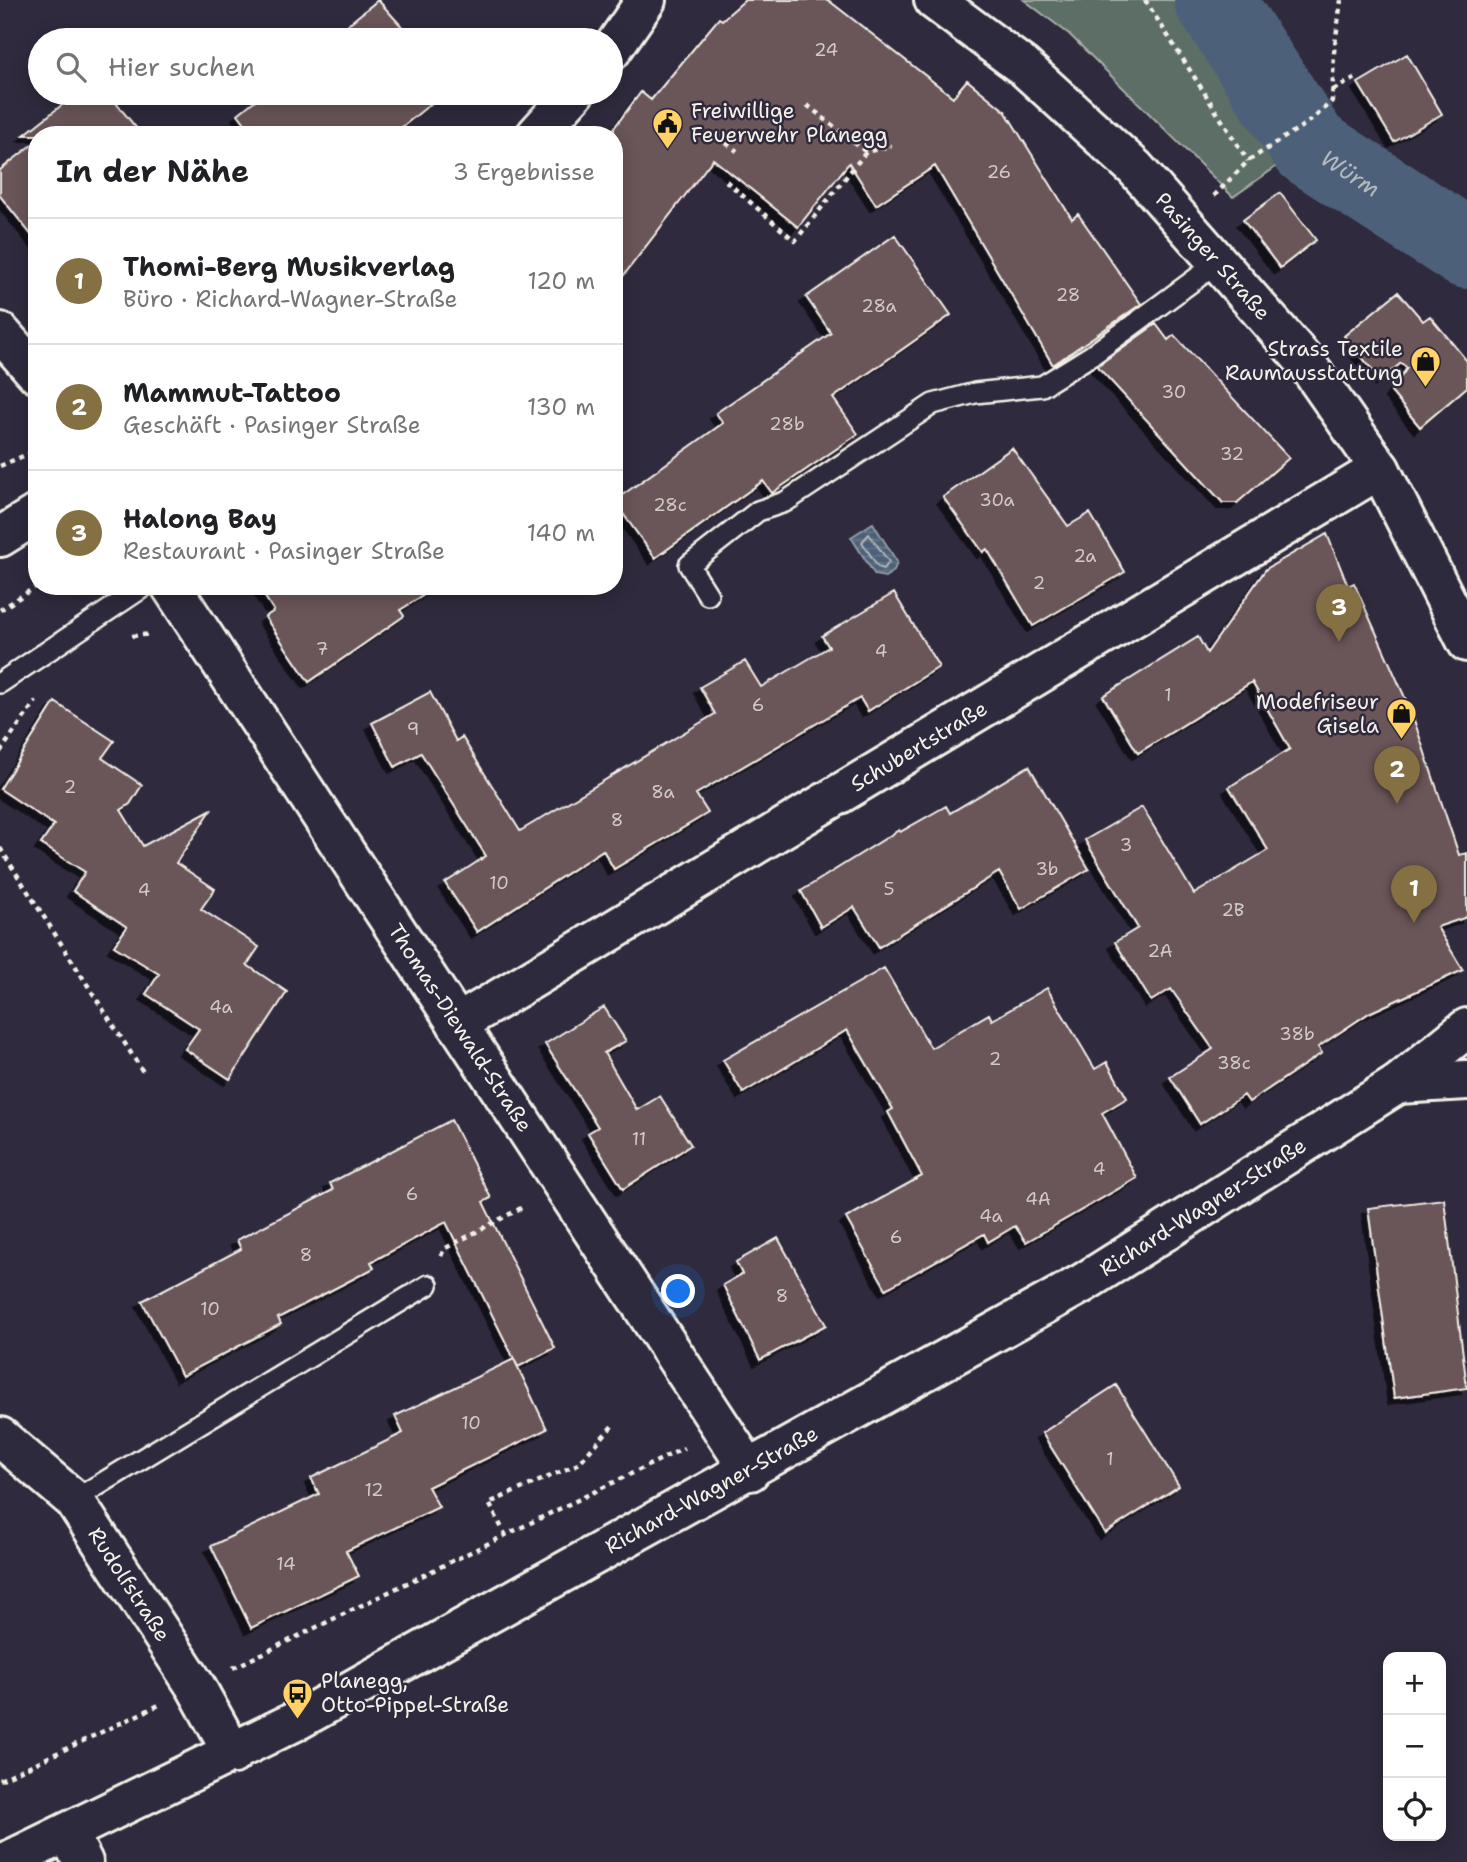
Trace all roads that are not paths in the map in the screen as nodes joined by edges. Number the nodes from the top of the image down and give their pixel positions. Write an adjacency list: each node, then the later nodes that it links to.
1 (646, 0): 3 (street)
2 (934, 0): 6 (street, Pasinger Straße)
3 (623, 34)
4 (563, 105): 5 (street)
5 (544, 126)
6 (1220, 261): 9 (street, Pasinger Straße); 14 (lane)
7 (0, 332): 8 (street)
8 (28, 364)
9 (1380, 469): 15 (street, Pasinger Straße); 17 (street, Schubertstraße)
10 (28, 519): 11 (street)
11 (0, 537)
12 (132, 595): 16 (lane)
13 (177, 595): 17 (street, Thomas-Diewald-Straße)
14 (708, 595)
15 (1467, 642)
16 (0, 683)
17 (457, 1024): 23 (street, Thomas-Diewald-Straße)
18 (1467, 1028): 20 (street, Richard-Wagner-Straße)
19 (1467, 1080): 20 (street, Richard-Wagner-Straße)
20 (1398, 1084): 23 (street, Richard-Wagner-Straße)
21 (428, 1285): 24 (lane)
22 (0, 1437): 24 (street, Rudolfstraße)
23 (750, 1471): 25 (street, Richard-Wagner-Straße)
24 (74, 1500): 25 (street, Rudolfstraße)
25 (233, 1754): 26 (street, Richard-Wagner-Straße)
26 (75, 1848): 27 (street, Richard-Wagner-Straße)
27 (6, 1862)

